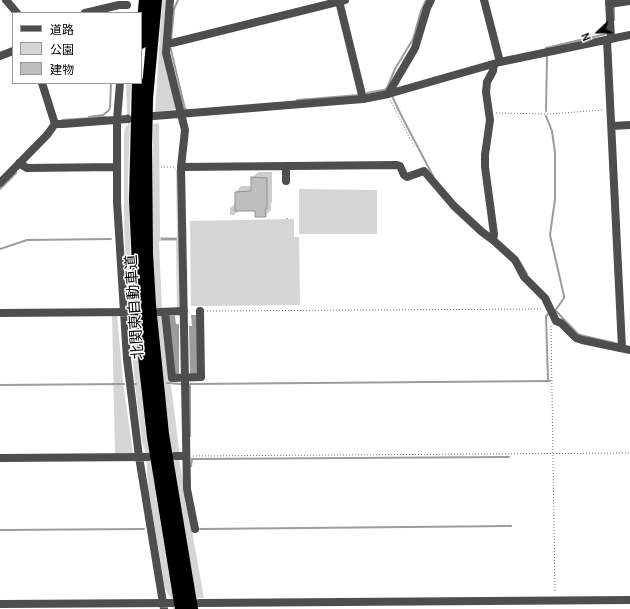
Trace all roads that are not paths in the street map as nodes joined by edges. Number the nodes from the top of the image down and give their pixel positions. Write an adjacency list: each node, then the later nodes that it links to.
1 (6, 0): 11 (street)
2 (145, 0): 13 (highway)
3 (156, 0): 56 (highway, 北関東自動車道)
4 (170, 0): 16 (street)
5 (431, 0): 23 (street)
6 (484, 0): 19 (street)
7 (339, 1): 16 (street); 24 (street)
8 (630, 1): 9 (street)
9 (609, 2): 15 (street)
10 (127, 6): 12 (street)
11 (16, 12)
12 (89, 12)
13 (142, 32)
14 (630, 35): 15 (street)
15 (609, 39): 19 (street); 31 (street)
16 (167, 43): 25 (street)
17 (12, 51): 18 (street)
18 (0, 56)
19 (497, 63): 23 (street); 38 (street)
20 (42, 84): 29 (street)
21 (120, 84): 28 (street)
22 (138, 84): 55 (highway, 北関東自動車道)
23 (388, 94): 24 (street)
24 (363, 99): 25 (street)
25 (181, 115): 26 (street); 35 (street)
26 (154, 116)
27 (128, 119): 28 (street)
28 (117, 120): 29 (street); 34 (street)
29 (55, 124): 32 (street)
30 (630, 125): 31 (street)
31 (612, 126): 44 (street)
32 (19, 163): 34 (street); 37 (street)
33 (286, 166): 35 (street); 36 (street); 38 (street)
34 (117, 167): 40 (street)
35 (181, 167): 42 (street)
36 (286, 181)
37 (0, 183)
38 (493, 240): 44 (street)
39 (200, 311): 45 (street)
40 (123, 312): 41 (street); 43 (street); 48 (street)
41 (132, 312)
42 (184, 312): 45 (street); 45 (street)
43 (0, 313)
44 (626, 349)
45 (185, 378): 47 (street)
46 (175, 456): 47 (street)
47 (186, 456): 51 (street)
48 (139, 457): 49 (street); 50 (street); 54 (street)
49 (148, 457)
50 (0, 458)
51 (195, 529)
52 (630, 600): 56 (street)
53 (0, 604): 54 (street)
54 (164, 606): 55 (street)
55 (177, 606)
56 (195, 606)

